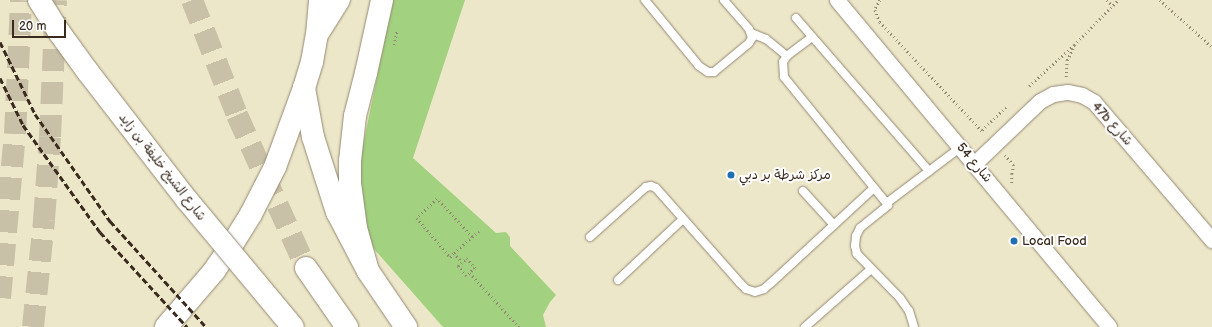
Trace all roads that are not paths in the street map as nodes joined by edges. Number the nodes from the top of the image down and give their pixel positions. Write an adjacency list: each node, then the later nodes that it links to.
1 (39, 0): 29 (main road, شارع الشيخ خليفة بن زايد, bridge)
2 (320, 0): 10 (main road)
3 (339, 0): 10 (main road)
4 (382, 0): 26 (main road)
5 (644, 0): 9 (lane)
6 (724, 0): 9 (lane)
7 (837, 0): 14 (street, شارع 54)
8 (796, 18): 11 (lane)
9 (751, 33): 12 (lane)
10 (317, 35): 13 (main road)
11 (812, 37): 12 (lane); 16 (lane)
12 (787, 56): 17 (lane)
13 (304, 88): 26 (main road); 28 (main road)
14 (960, 147): 15 (street, شارع 54); 16 (lane)
15 (974, 164): 23 (street, 47b شارع); 34 (street, شارع 54)
16 (929, 171): 19 (lane)
17 (874, 188): 19 (lane); 21 (lane)
18 (803, 192): 21 (lane)
19 (888, 205): 25 (lane)
20 (683, 219): 21 (lane); 22 (lane); 27 (lane)
21 (834, 225)
22 (590, 237)
23 (1212, 240)
24 (306, 268): 30 (main road)
25 (871, 269): 32 (lane); 33 (lane)
26 (368, 271): 31 (main road)
27 (618, 280)
28 (170, 326)
29 (293, 327)
30 (347, 327)
31 (406, 327)
32 (805, 327)
33 (914, 327)
34 (1109, 327)

